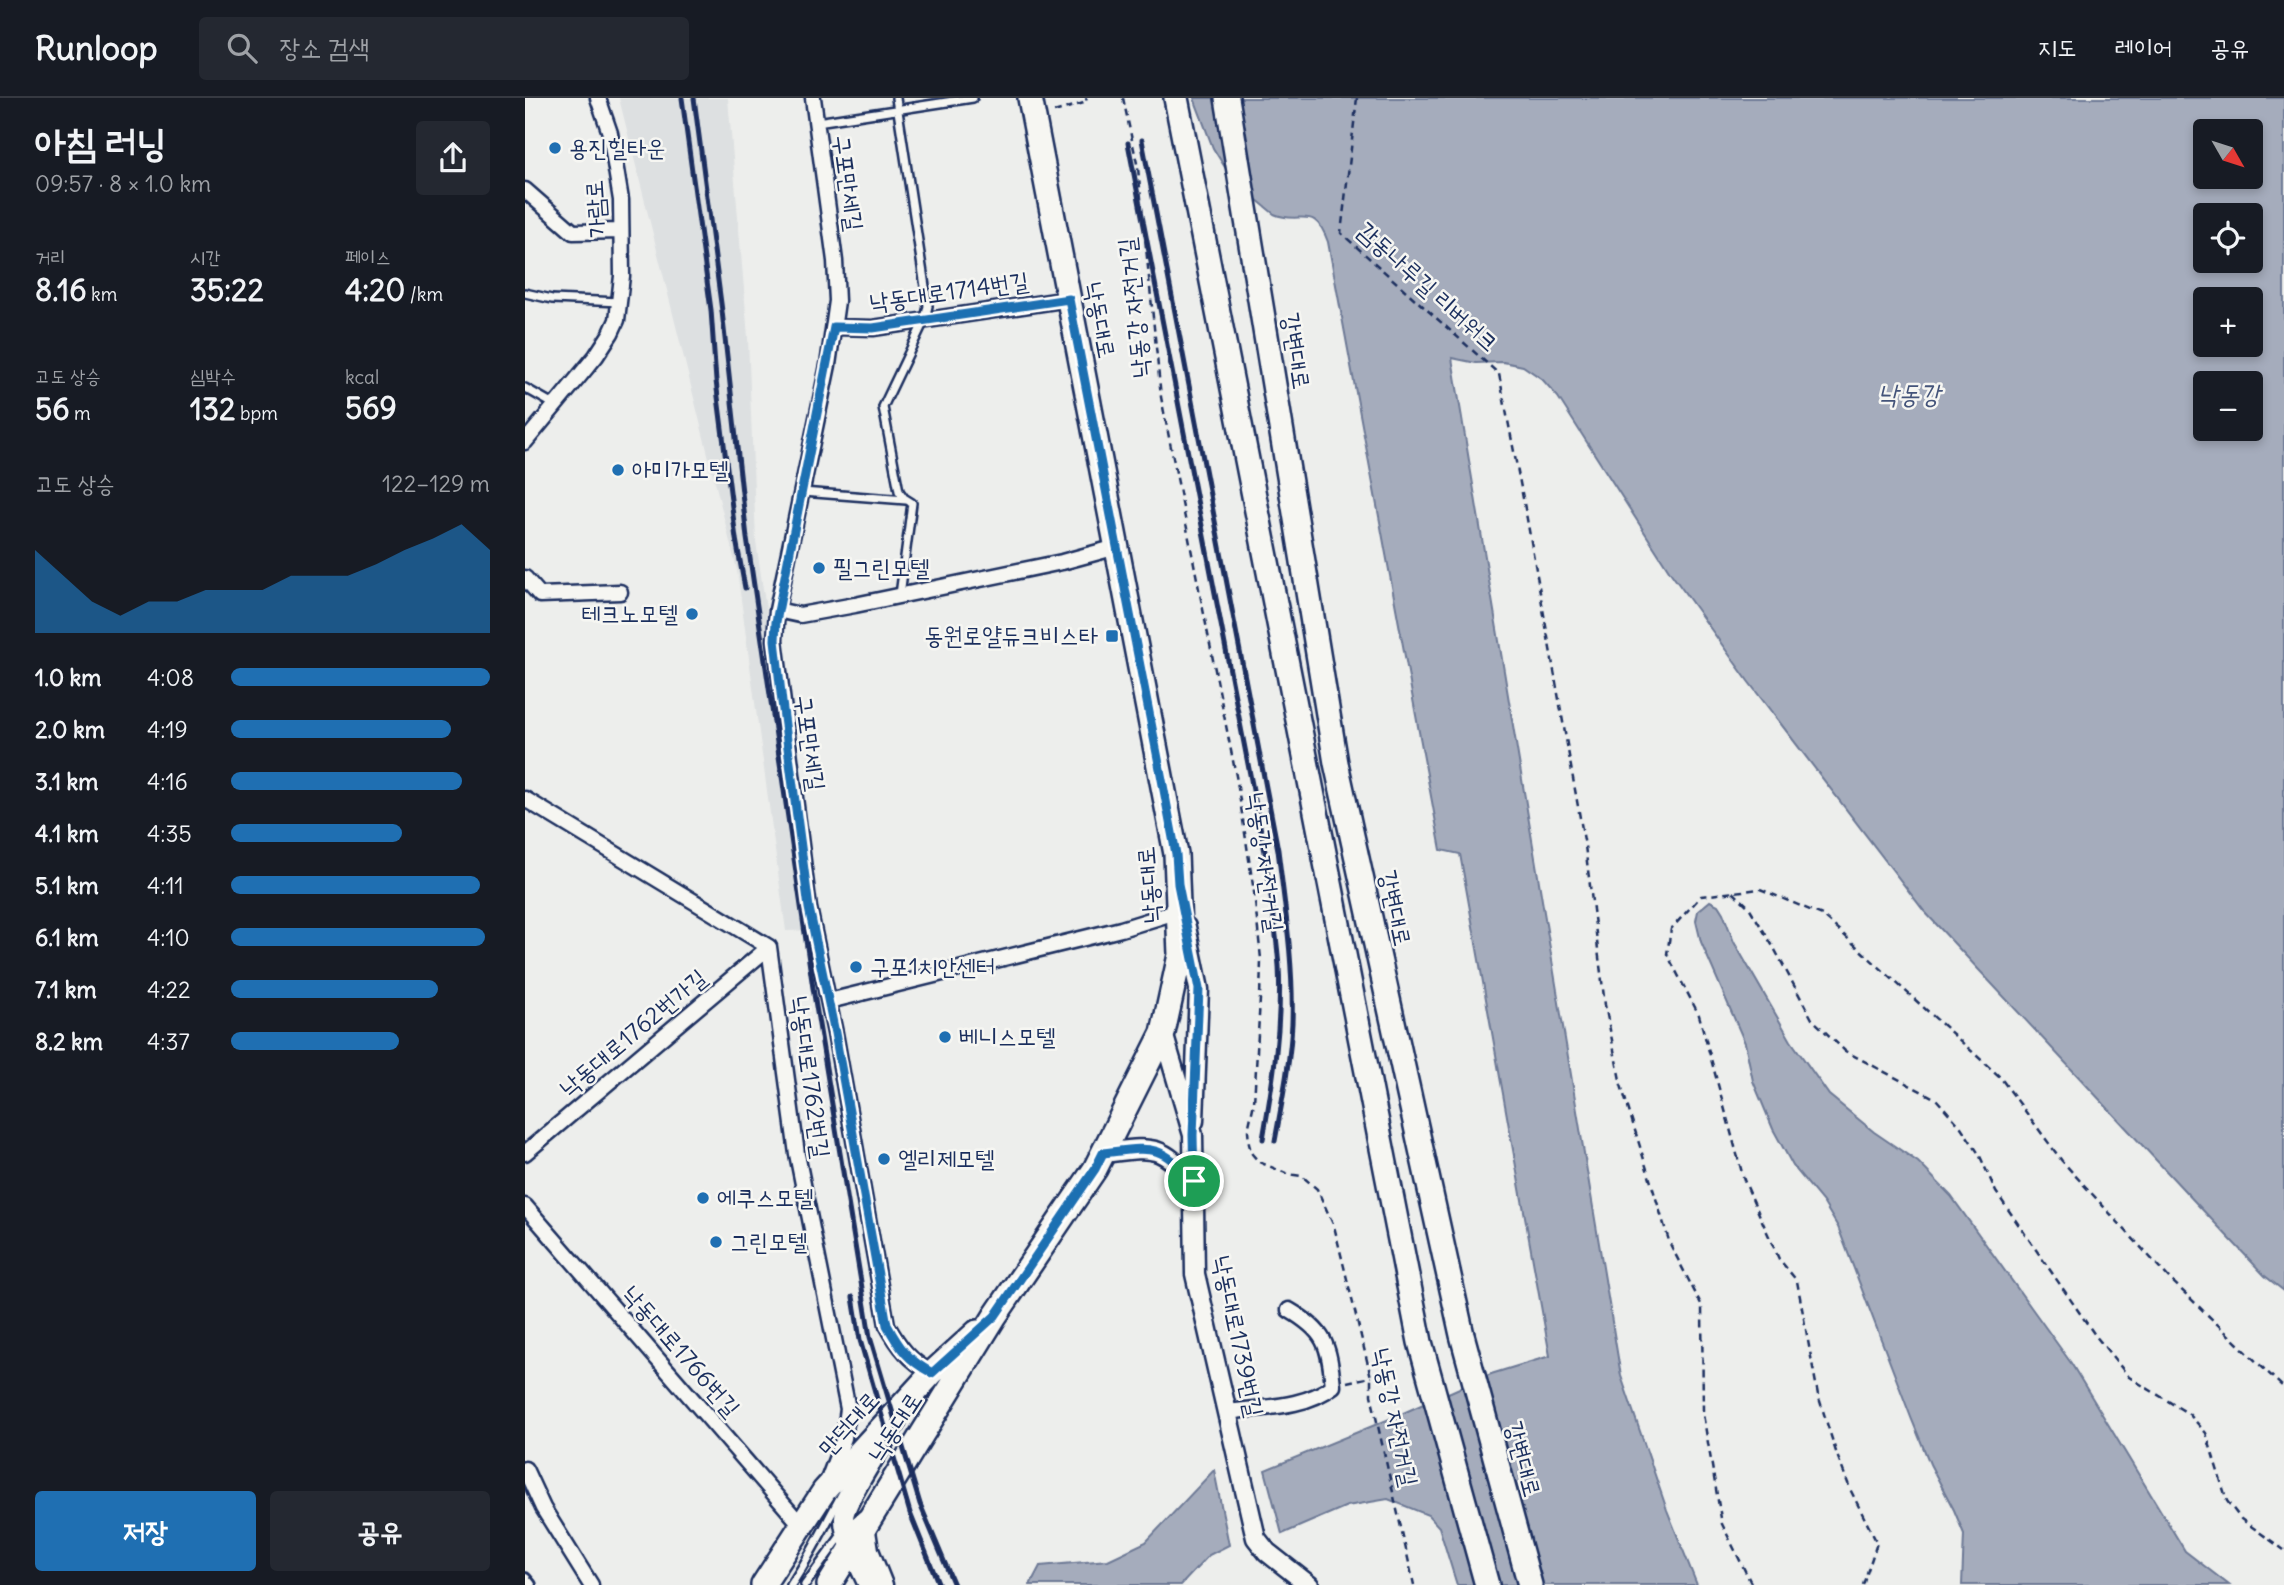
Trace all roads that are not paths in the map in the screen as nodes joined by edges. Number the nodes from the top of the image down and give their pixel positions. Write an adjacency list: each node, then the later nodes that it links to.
1 (598, 98): 11 (street, 가람로)
2 (813, 98): 9 (street, 구포만세길)
3 (896, 98): 8 (lane)
4 (973, 98): 8 (lane)
5 (1030, 98): 13 (main road, 낙동대로)
6 (1176, 98): 58 (main road)
7 (1227, 98): 59 (main road, 강변대로)
8 (898, 110): 9 (lane); 15 (lane)
9 (817, 122): 16 (street, 구포만세길)
10 (525, 190): 11 (street)
11 (621, 231): 14 (street, 가람로)
12 (525, 293): 14 (lane)
13 (1069, 299): 15 (street, 낙동대로1714번길); 22 (main road, 낙동대로)
14 (620, 302): 18 (street, 가람로)
15 (925, 319): 16 (street, 낙동대로1714번길); 21 (lane)
16 (834, 327): 20 (street, 구포만세길)
17 (525, 388): 18 (lane)
18 (555, 405): 19 (street)
19 (525, 442)
20 (801, 492): 21 (lane); 26 (street, 구포만세길)
21 (907, 500): 25 (lane)
22 (1117, 547): 25 (street); 28 (main road, 낙동대로)
23 (525, 578): 24 (street)
24 (620, 592)
25 (899, 596): 26 (street)
26 (777, 610): 31 (street, 구포만세길)
27 (525, 799): 30 (street)
28 (1178, 884): 29 (main road, 낙동대로); 33 (street)
29 (1179, 911): 31 (street); 32 (main road, 낙동대로)
30 (769, 947): 34 (street, 낙동대로1762번가길); 45 (street, 낙동대로1762번길)
31 (828, 1001): 40 (street, 구포만세길)
32 (1163, 1033): 33 (street, 낙동대로1739번길); 35 (main road, 낙동대로)
33 (1193, 1135): 36 (street, 낙동대로1739번길)
34 (525, 1153)
35 (1103, 1153): 36 (street); 39 (main road, 낙동대로)
36 (1194, 1181): 42 (street, 낙동대로1739번길)
37 (525, 1206): 46 (street, 낙동대로1766번길)
38 (1289, 1310): 42 (street)
39 (995, 1316): 40 (main road, 만덕대로); 47 (main road, 낙동대로)
40 (932, 1373): 41 (main road, 만덕대로)
41 (912, 1395): 43 (main road, 만덕대로); 47 (street)
42 (1227, 1412): 57 (street, 낙동대로1739번길)
43 (883, 1425): 45 (main road, 만덕대로); 52 (lane)
44 (525, 1469): 50 (street)
45 (824, 1492): 46 (main road, 만덕대로)
46 (802, 1526): 51 (main road, 만덕대로)
47 (854, 1534): 53 (lane); 54 (main road, 낙동대로); 55 (street); 56 (street)
48 (525, 1579): 49 (street)
49 (530, 1585)
50 (591, 1585)
51 (763, 1585)
52 (791, 1585)
53 (805, 1585)
54 (829, 1585)
55 (868, 1585)
56 (883, 1585)
57 (1309, 1585)
58 (1487, 1585)
59 (1530, 1585)

